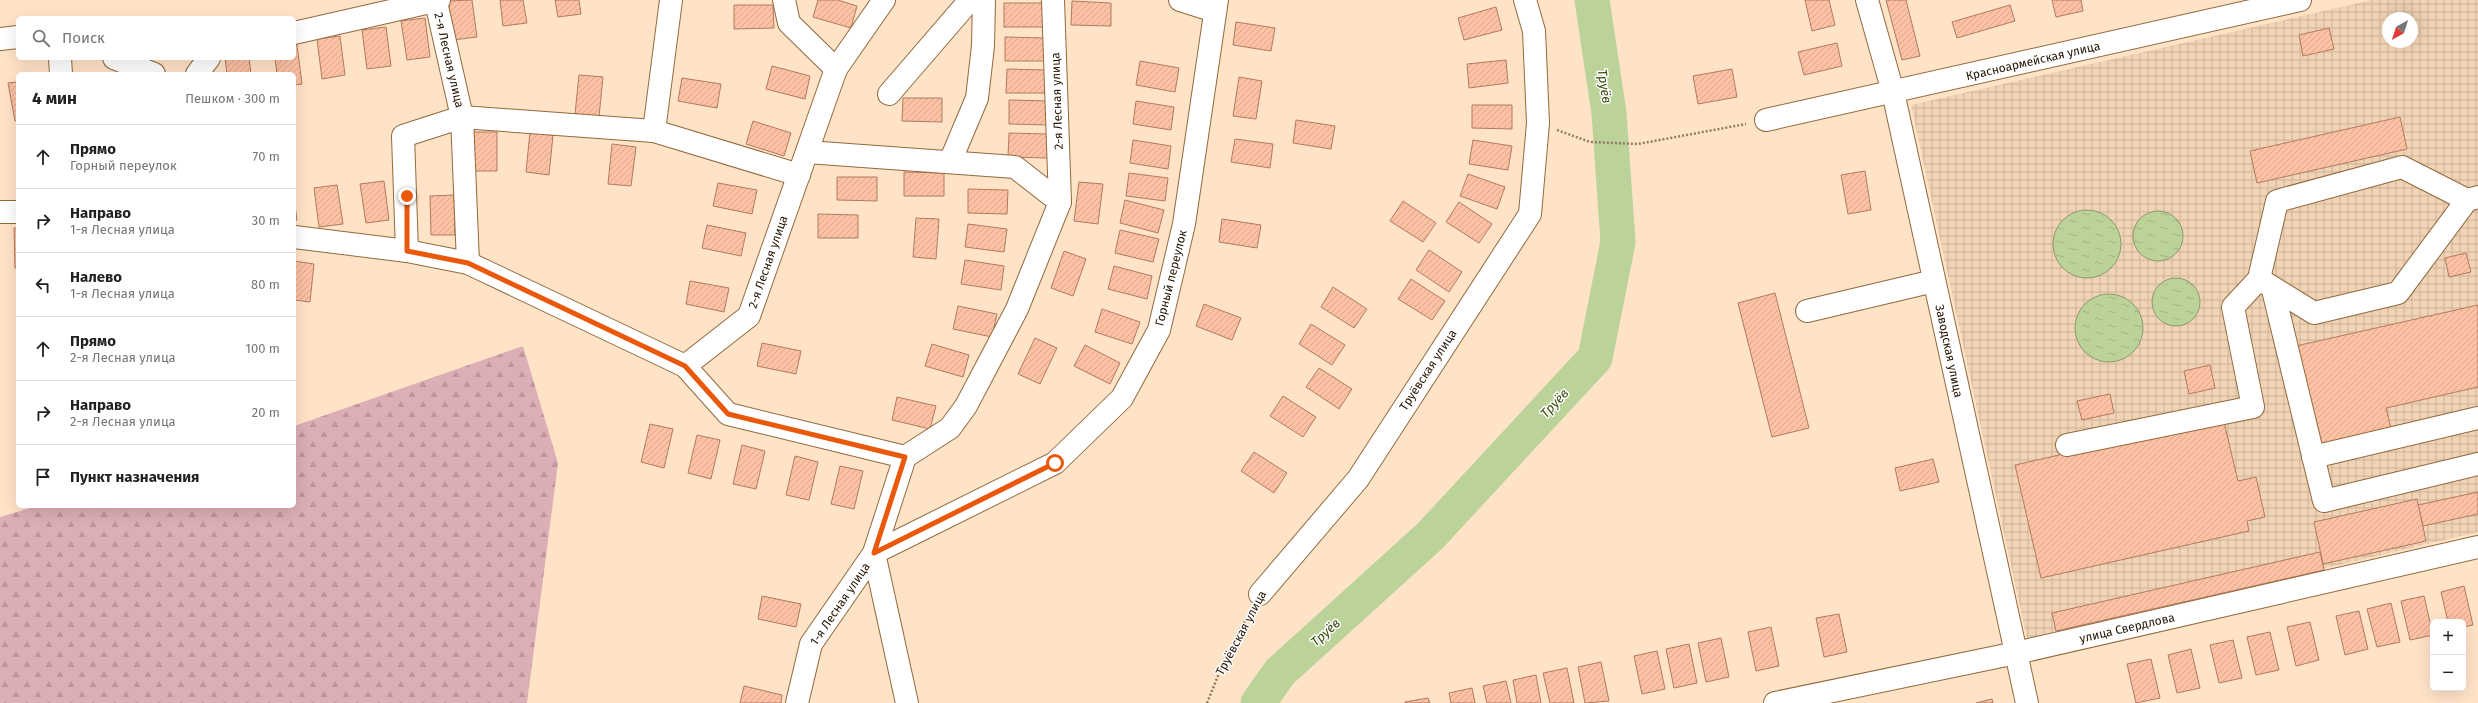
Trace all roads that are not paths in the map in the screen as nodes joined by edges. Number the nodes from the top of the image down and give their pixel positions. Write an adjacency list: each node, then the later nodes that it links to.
1 (671, 0): 27 (street)
2 (784, 0): 19 (street)
3 (884, 0): 19 (street, 2-я Лесная улица)
4 (970, 0): 24 (street)
5 (984, 0): 29 (street)
6 (1053, 0): 32 (street, 2-я Лесная улица)
7 (1180, 0): 12 (street)
8 (1525, 0): 49 (street, Труёвская улица)
9 (1867, 0): 23 (street, Заводская улица)
10 (2300, 0): 23 (street, Красноармейская улица)
11 (438, 1): 13 (street, 2-я Лесная улица); 25 (street, 2-я Лесная улица)
12 (1216, 6): 48 (street, Горный переулок)
13 (296, 33)
14 (16, 37): 15 (street)
15 (0, 39)
16 (60, 60): 20 (street)
17 (119, 60): 21 (street)
18 (207, 60): 22 (street)
19 (836, 69): 28 (street, 2-я Лесная улица)
20 (62, 72)
21 (149, 72)
22 (198, 72)
23 (1893, 92): 26 (street, Красноармейская улица); 38 (street, Заводская улица)
24 (888, 94)
25 (462, 117): 27 (street, 2-я Лесная улица); 36 (street, 2-я Лесная улица); 37 (street, 2-я Лесная улица)
26 (1766, 120)
27 (654, 131): 30 (street, 2-я Лесная улица)
28 (807, 152): 29 (street); 30 (street, 2-я Лесная улица)
29 (950, 162): 32 (street)
30 (799, 175): 41 (street, 2-я Лесная улица)
31 (2473, 198): 39 (street); 39 (street)
32 (1060, 202): 44 (street, 2-я Лесная улица)
33 (0, 212): 34 (street)
34 (16, 212)
35 (296, 237): 36 (street)
36 (407, 251): 37 (street)
37 (468, 263): 41 (street)
38 (1934, 281): 40 (street); 50 (street, Заводская улица)
39 (2266, 285): 43 (street); 45 (street)
40 (1807, 310)
41 (685, 366): 44 (street)
42 (2478, 418): 45 (street)
43 (2067, 445)
44 (905, 457): 48 (street, 1-я Лесная улица)
45 (2313, 457): 46 (street)
46 (2478, 464)
47 (2478, 547): 50 (street, улица Свердлова)
48 (874, 553): 51 (street, 1-я Лесная улица); 52 (street, 1-я Лесная улица)
49 (1260, 594)
50 (2016, 654): 53 (street, улица Свердлова); 54 (street, Заводская улица)
51 (797, 703)
52 (907, 703)
53 (1775, 703)
54 (2027, 703)

